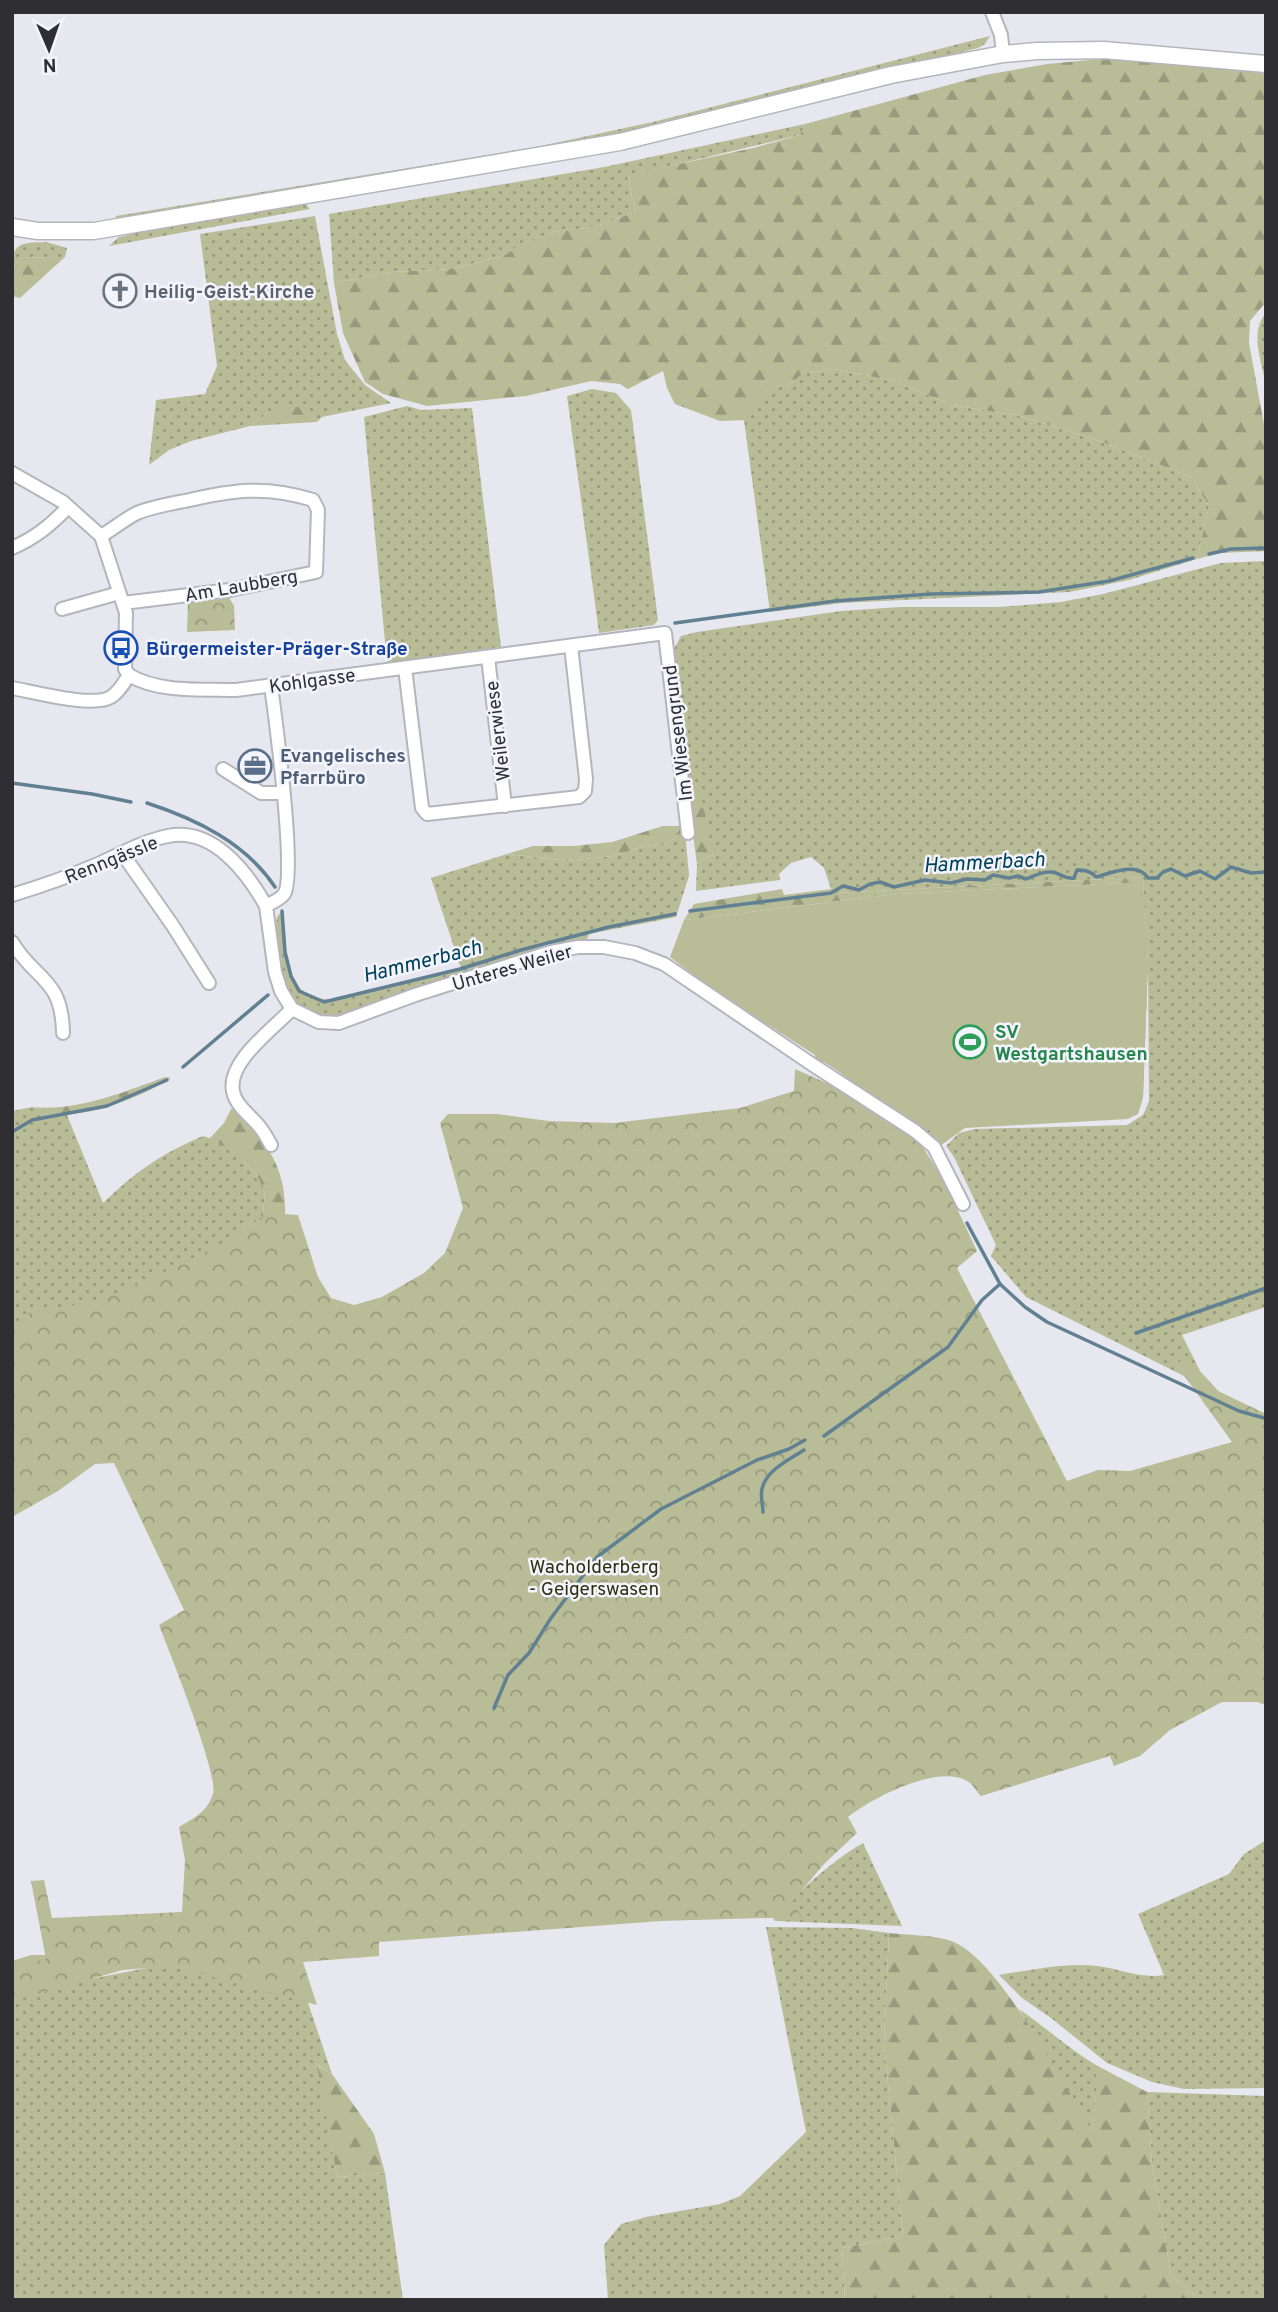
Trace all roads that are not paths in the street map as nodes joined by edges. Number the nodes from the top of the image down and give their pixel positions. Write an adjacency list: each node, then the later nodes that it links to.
1 (992, 12): 2 (street)
2 (1003, 54): 3 (main road); 4 (main road)
3 (1266, 64)
4 (12, 227)
5 (12, 473): 6 (street)
6 (68, 506): 7 (street); 8 (street)
7 (101, 537): 9 (street); 9 (street, Am Laubberg)
8 (12, 548)
9 (121, 598): 10 (street); 15 (street)
10 (62, 610)
11 (665, 633): 12 (street, Kohlgasse); 21 (street, Im Wiesengrund)
12 (571, 646): 13 (street, Kohlgasse); 20 (street)
13 (488, 657): 14 (street, Kohlgasse); 20 (street, Weilerwiese)
14 (405, 668): 16 (street, Kohlgasse); 20 (street)
15 (129, 675): 16 (street, Kohlgasse); 17 (street)
16 (271, 685): 19 (street)
17 (12, 688)
18 (223, 769): 19 (street)
19 (283, 793): 24 (street)
20 (505, 806)
21 (688, 832)
22 (122, 853): 23 (street, Renngässle); 24 (street, Renngässle); 26 (street)
23 (12, 895)
24 (266, 906): 27 (street)
25 (12, 942): 28 (street)
26 (209, 984)
27 (292, 1009): 29 (street); 30 (street, Unteres Weiler)
28 (62, 1033)
29 (271, 1144)
30 (964, 1203)

